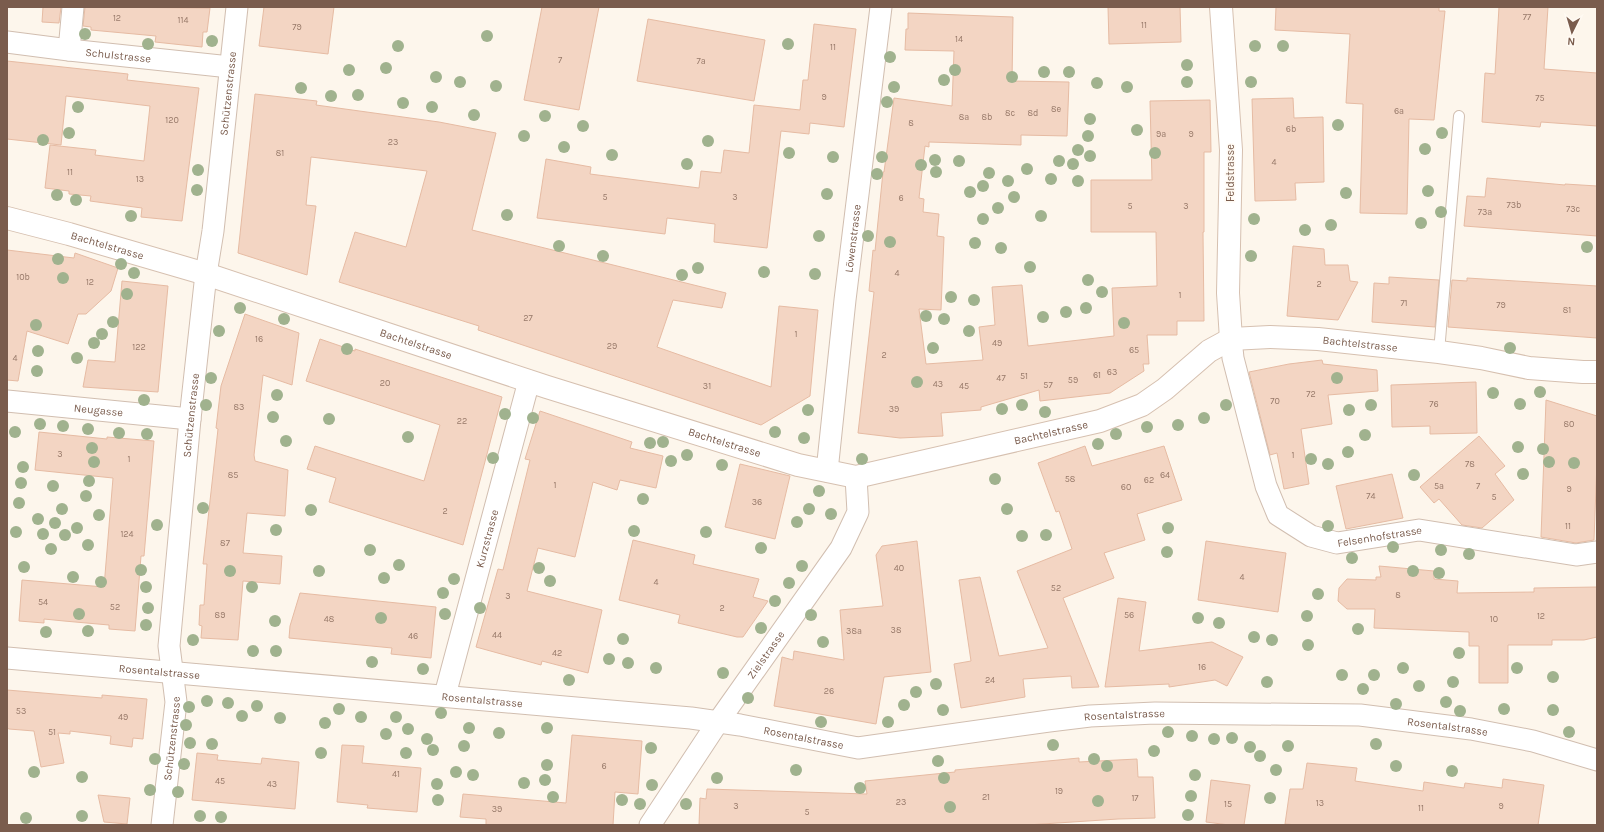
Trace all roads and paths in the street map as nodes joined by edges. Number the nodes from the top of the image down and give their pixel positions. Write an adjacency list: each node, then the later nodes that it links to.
1 (73, 7): 6 (street)
2 (237, 7): 7 (street, Schützenstrasse)
3 (881, 7): 17 (street, Löwenstrasse)
4 (1221, 7): 11 (street, Feldstrasse)
5 (7, 42): 6 (street, Schulstrasse)
6 (69, 50): 7 (street, Schulstrasse)
7 (230, 67): 10 (street, Schützenstrasse)
8 (1459, 116): 12 (lane)
9 (7, 218): 10 (street, Bachtelstrasse)
10 (206, 274): 14 (street, Bachtelstrasse); 16 (street, Schützenstrasse)
11 (1231, 339): 12 (street, Bachtelstrasse); 18 (street, Bachtelstrasse); 19 (street, Felsenhofstrasse)
12 (1439, 352): 13 (street, Bachtelstrasse)
13 (1597, 372)
14 (529, 381): 17 (street, Bachtelstrasse); 22 (street, Kurzstrasse)
15 (7, 400): 16 (street, Neugasse)
16 (190, 418): 21 (street, Schützenstrasse)
17 (827, 471): 18 (street, Bachtelstrasse)
18 (856, 477): 23 (street, Zielstrasse)
19 (1597, 552)
20 (7, 658): 21 (street, Rosentalstrasse)
21 (172, 672): 22 (street, Rosentalstrasse); 25 (street, Schützenstrasse)
22 (444, 695): 23 (street, Rosentalstrasse)
23 (718, 722): 24 (street, Rosentalstrasse); 26 (street, Zielstrasse)
24 (1597, 760)
25 (162, 825)
26 (650, 825)

